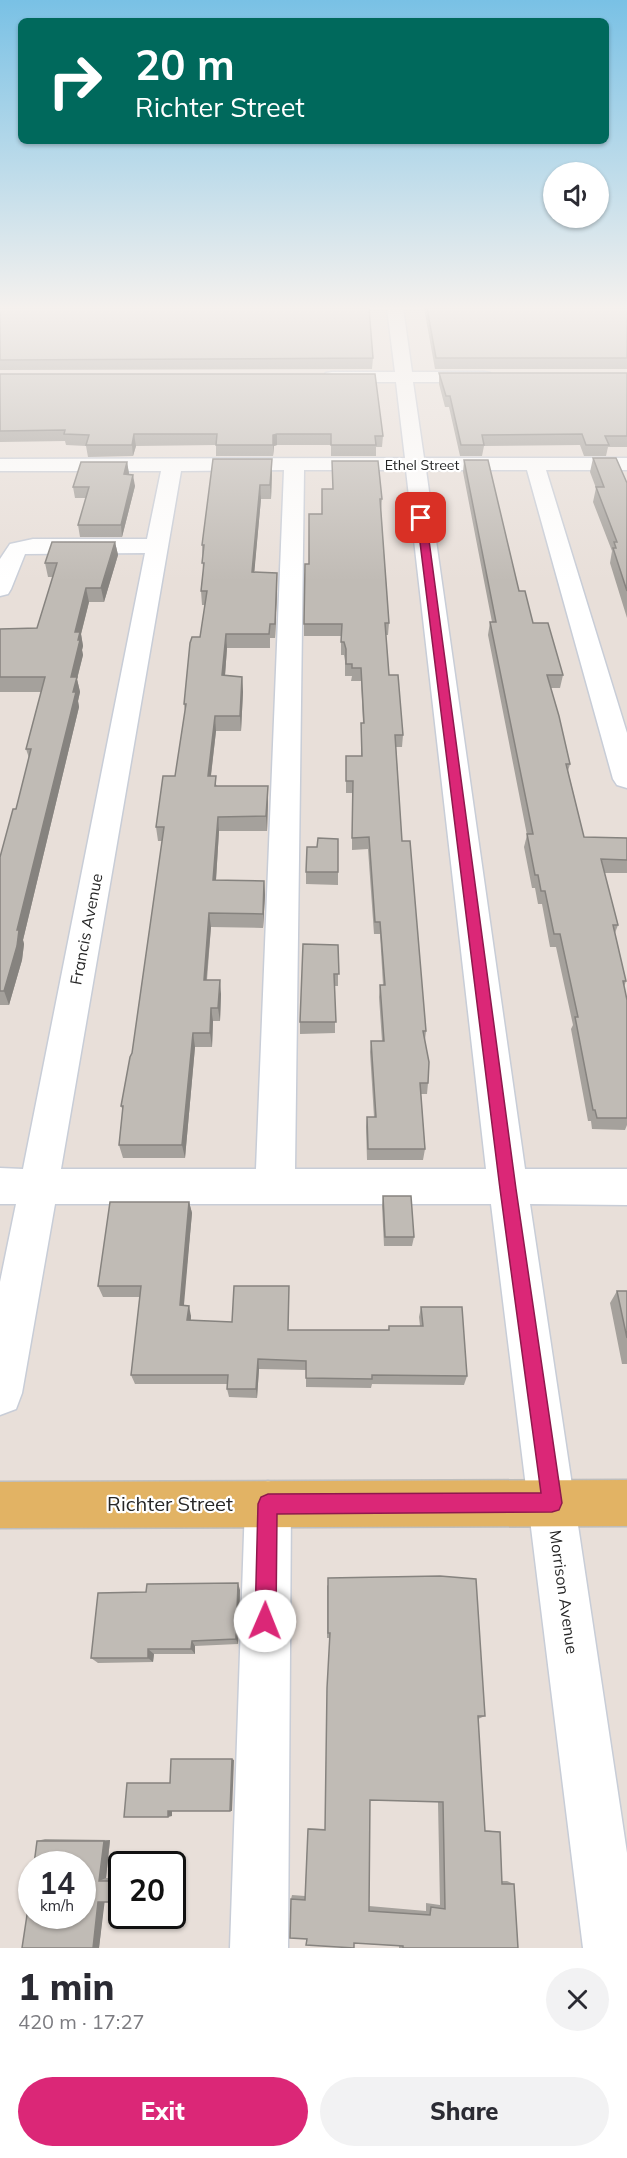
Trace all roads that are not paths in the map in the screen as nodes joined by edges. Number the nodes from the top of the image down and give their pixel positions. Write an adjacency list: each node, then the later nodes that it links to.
1 (406, 399): 6 (street, Morrison Avenue)
2 (627, 464): 7 (street, Ethel Street)
3 (0, 465): 4 (street, Ethel Street)
4 (172, 465): 5 (street, Ethel Street); 8 (street, Francis Avenue)
5 (294, 465): 6 (street, Ethel Street); 13 (street)
6 (415, 465): 7 (street, Ethel Street); 15 (street, Morrison Avenue)
7 (535, 465): 10 (street)
8 (158, 546): 9 (street); 11 (street, Francis Avenue)
9 (0, 589)
10 (627, 779)
11 (38, 1185): 12 (street); 13 (street); 16 (street, Francis Avenue)
12 (0, 1186)
13 (275, 1188): 15 (street)
14 (627, 1188): 15 (street)
15 (508, 1189): 17 (street, Morrison Avenue)
16 (0, 1393)
17 (552, 1503): 18 (main road, Richter Street); 19 (main road, Richter Street); 22 (street, Morrison Avenue)
18 (627, 1503)
19 (268, 1504): 20 (main road, Richter Street); 21 (street)
20 (0, 1505)
21 (259, 1948)
22 (612, 1948)

